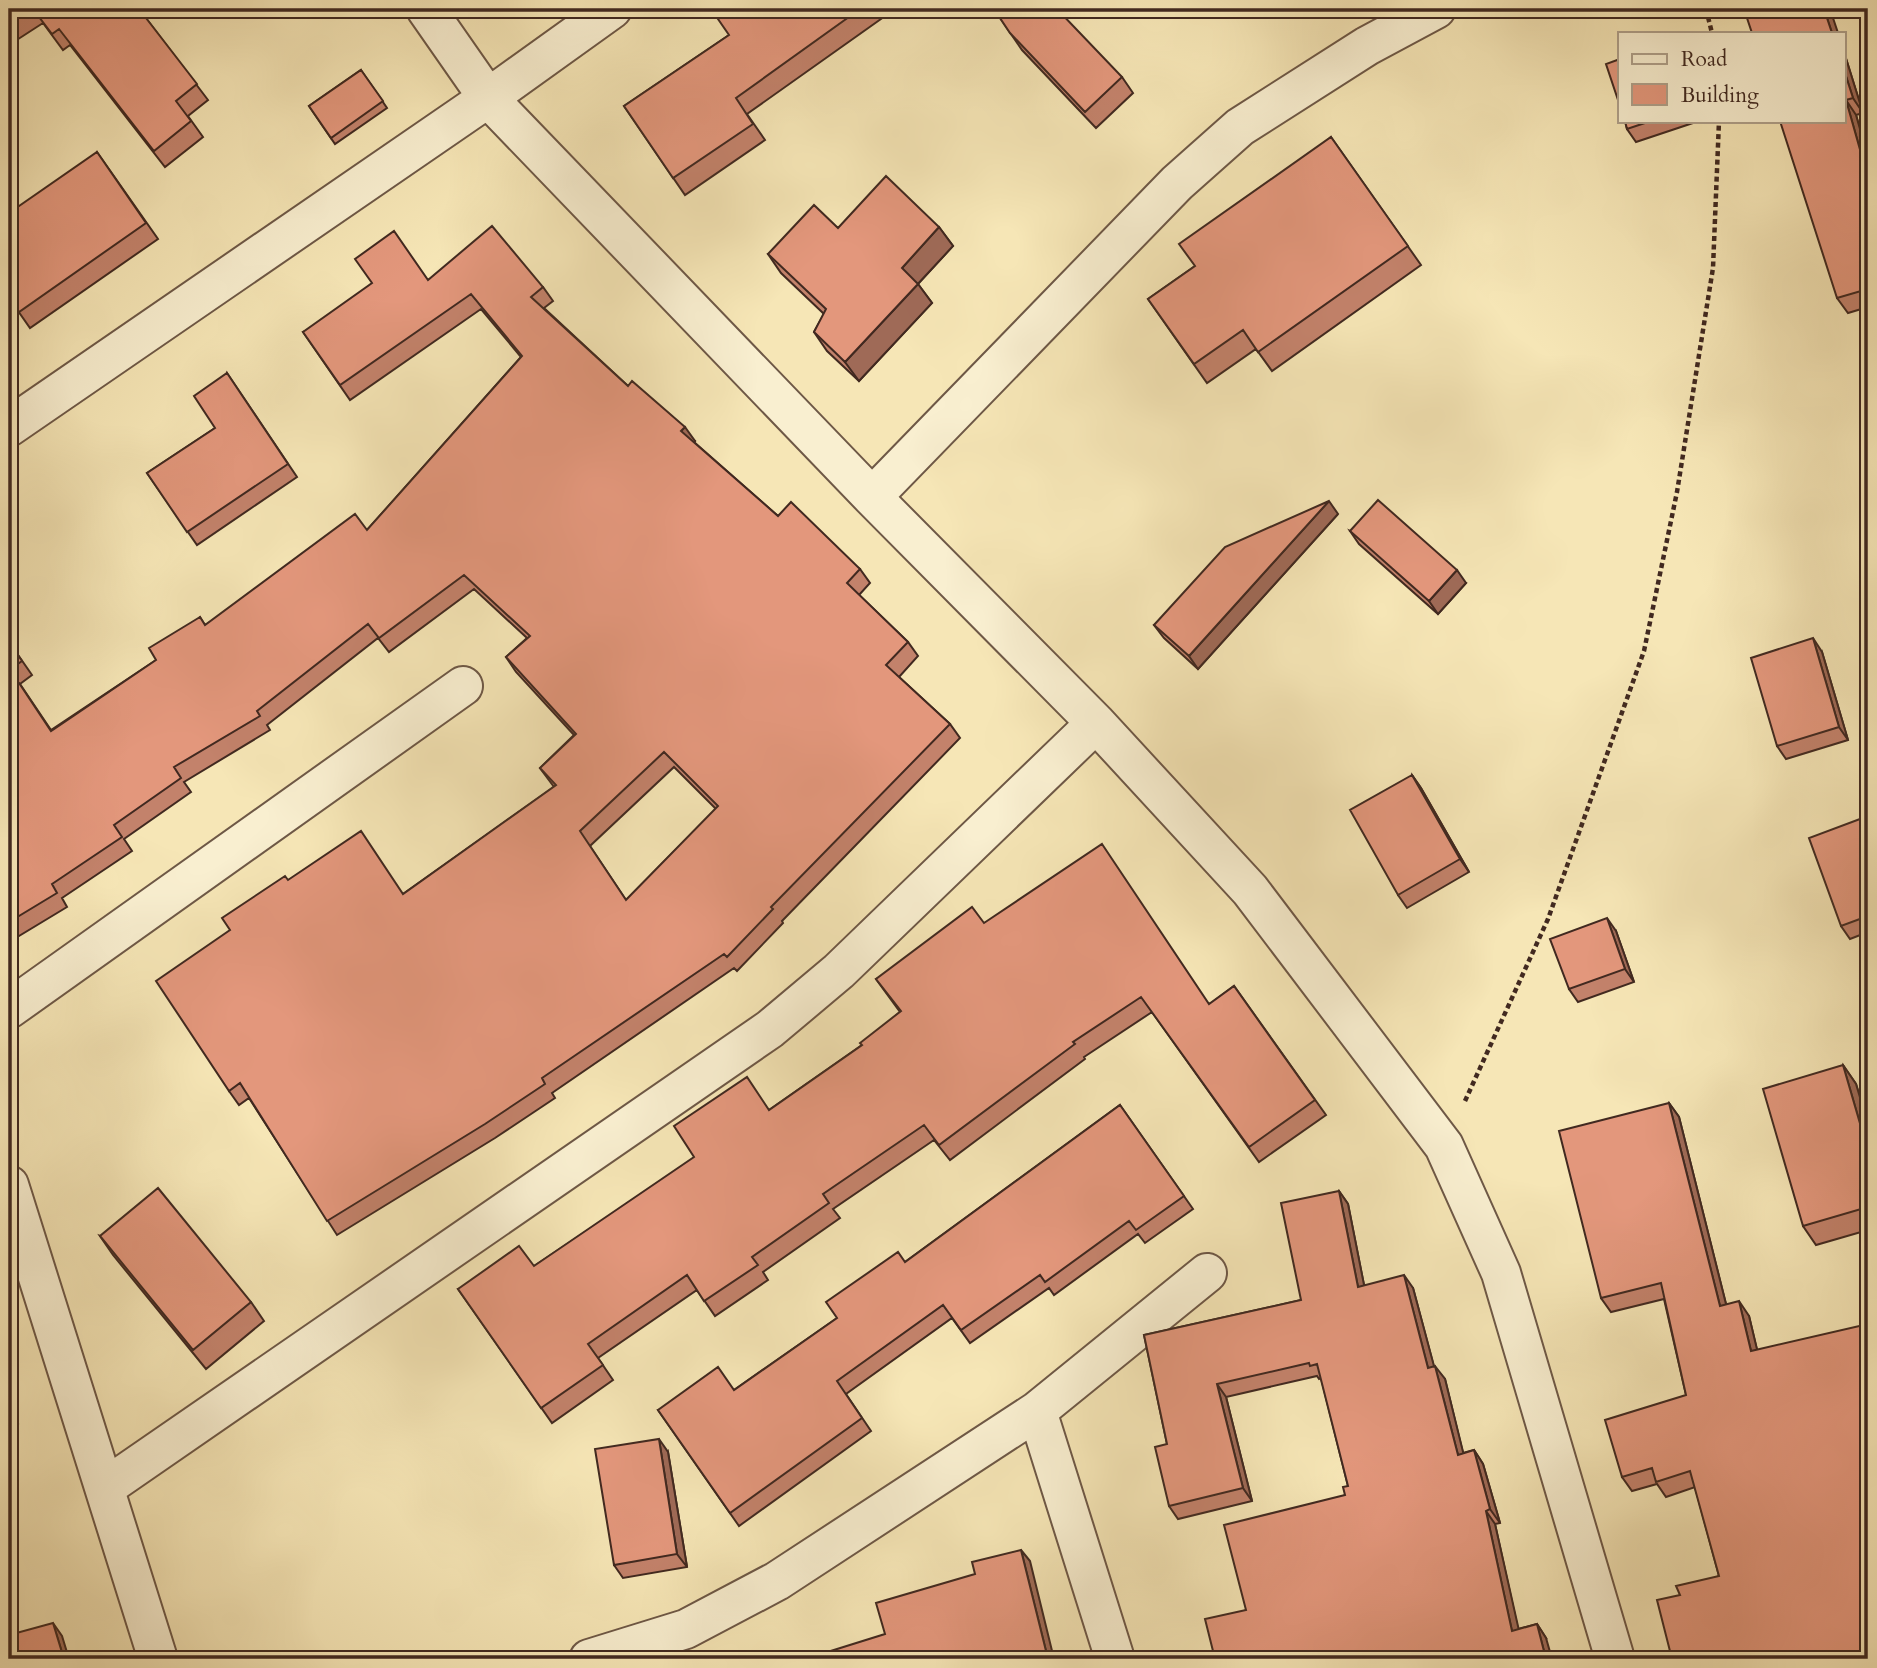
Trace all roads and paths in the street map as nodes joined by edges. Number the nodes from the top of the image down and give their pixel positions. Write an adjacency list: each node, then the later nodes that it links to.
1 (426, 9): 6 (street)
2 (612, 9): 6 (street)
3 (1436, 9): 9 (street)
4 (1706, 9): 5 (path)
5 (1712, 32)
6 (488, 98): 8 (street); 9 (street)
7 (1719, 122): 13 (path)
8 (9, 427)
9 (872, 496): 11 (street)
10 (463, 686): 12 (street)
11 (1096, 723): 13 (street); 17 (street)
12 (9, 1009)
13 (1444, 1146): 21 (street)
14 (9, 1185): 17 (street)
15 (1207, 1273): 16 (street)
16 (1037, 1411): 19 (street); 20 (street)
17 (106, 1487): 18 (street)
18 (158, 1659)
19 (589, 1659)
20 (1115, 1659)
21 (1615, 1659)

